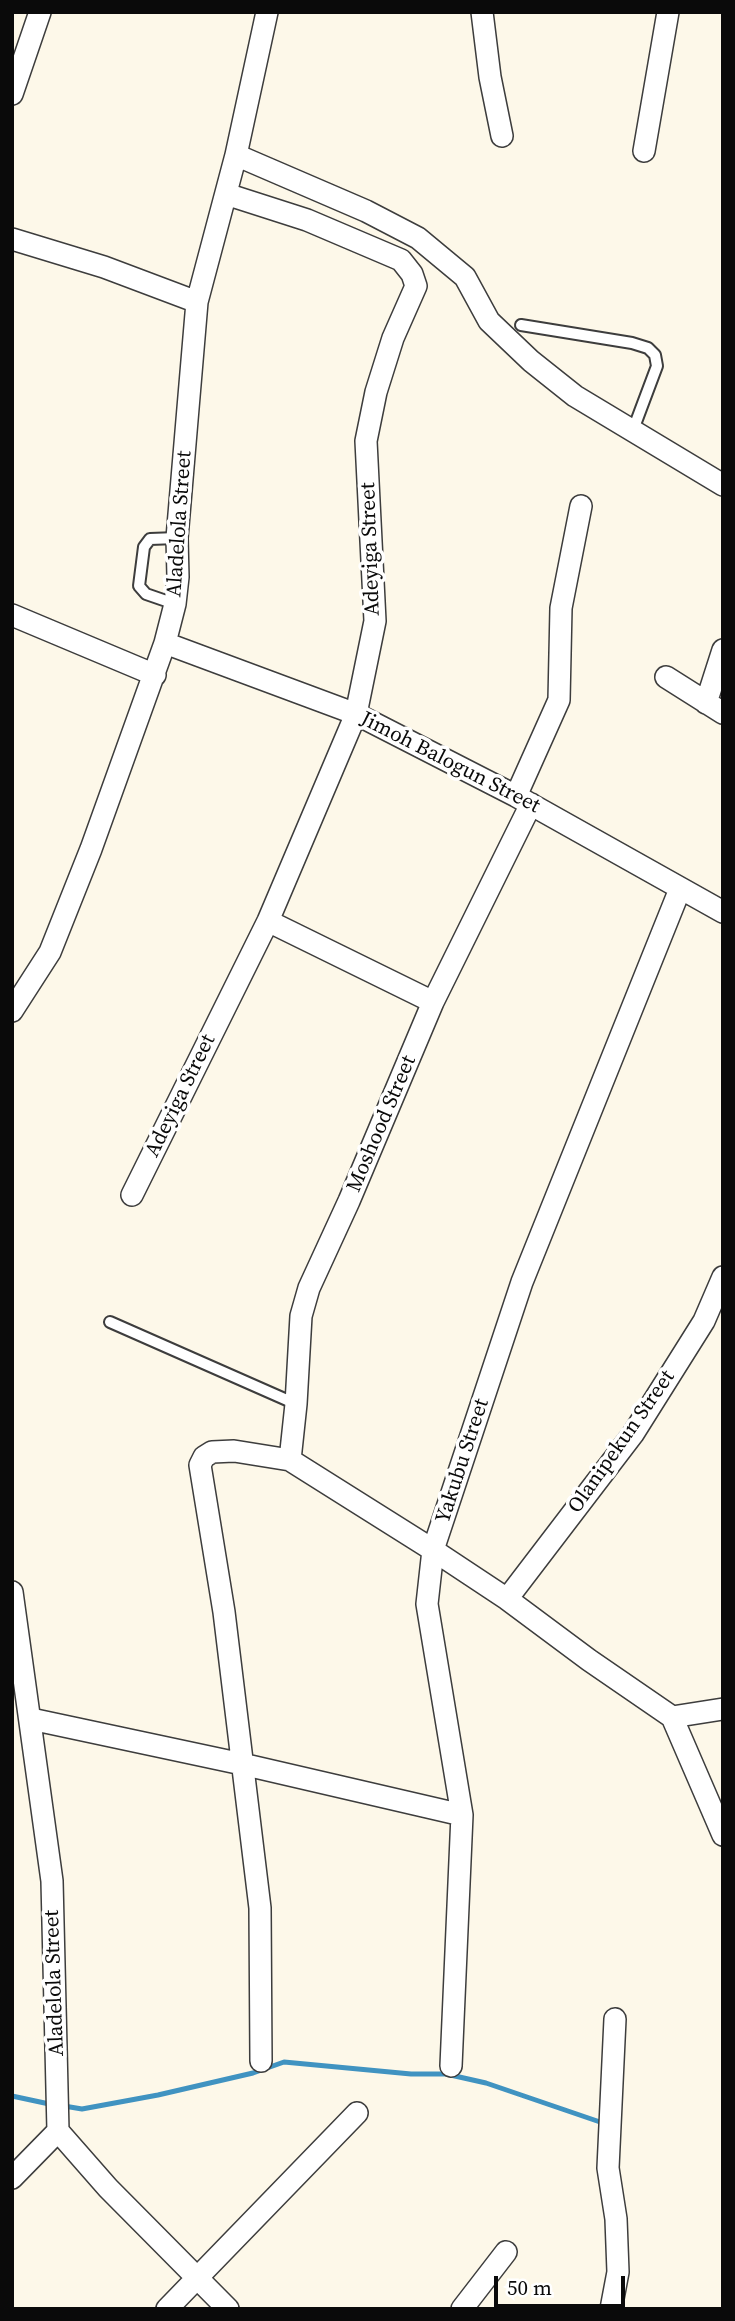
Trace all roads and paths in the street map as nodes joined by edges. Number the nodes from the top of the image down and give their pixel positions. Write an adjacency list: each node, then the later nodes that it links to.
1 (40, 12): 5 (street)
2 (267, 12): 8 (street, Aladelola Street)
3 (482, 12): 6 (street)
4 (668, 12): 7 (street)
5 (12, 94)
6 (502, 136)
7 (644, 151)
8 (236, 155): 9 (street, Aladelola Street); 13 (street)
9 (226, 194): 11 (street, Aladelola Street); 24 (street, Adeyiga Street)
10 (12, 239): 11 (street)
11 (197, 302): 16 (street, Aladelola Street)
12 (521, 325): 13 (lane)
13 (633, 430): 14 (street)
14 (723, 485)
15 (581, 506): 25 (street, Moshood Street)
16 (177, 538): 17 (street, Aladelola Street); 17 (lane)
17 (175, 604): 19 (street, Aladelola Street)
18 (12, 615): 21 (street)
19 (165, 643): 21 (street, Aladelola Street); 24 (street, Jimoh Balogun Street)
20 (723, 650): 23 (street)
21 (155, 675): 30 (street, Aladelola Street)
22 (666, 677): 23 (street)
23 (715, 708)
24 (356, 714): 25 (street, Jimoh Balogun Street); 28 (street, Adeyiga Street)
25 (524, 800): 26 (street, Jimoh Balogun Street); 29 (street, Moshood Street)
26 (680, 889): 27 (street, Jimoh Balogun Street); 36 (street, Yakubu Street)
27 (723, 912)
28 (268, 921): 29 (street); 31 (street, Adeyiga Street)
29 (433, 1002): 34 (street, Moshood Street)
30 (12, 1011)
31 (132, 1195)
32 (723, 1277): 38 (street, Olanipekun Street)
33 (110, 1322): 34 (lane)
34 (296, 1404): 35 (street, Moshood Street)
35 (290, 1460): 36 (street); 42 (street)
36 (433, 1550): 38 (street); 43 (street, Yakubu Street)
37 (12, 1592): 41 (street, Aladelola Street)
38 (507, 1599): 40 (street)
39 (723, 1709): 40 (street)
40 (672, 1717): 44 (street)
41 (31, 1719): 42 (street); 49 (street, Aladelola Street)
42 (242, 1764): 43 (street); 46 (street)
43 (462, 1815): 47 (street, Yakubu Street)
44 (723, 1835)
45 (615, 2018): 56 (street)
46 (261, 2061)
47 (451, 2066)
48 (357, 2113): 52 (street)
49 (58, 2128): 50 (street); 52 (street)
50 (12, 2178)
51 (506, 2252): 55 (street)
52 (197, 2279): 53 (street); 54 (street)
53 (167, 2309)
54 (228, 2309)
55 (462, 2309)
56 (611, 2309)

